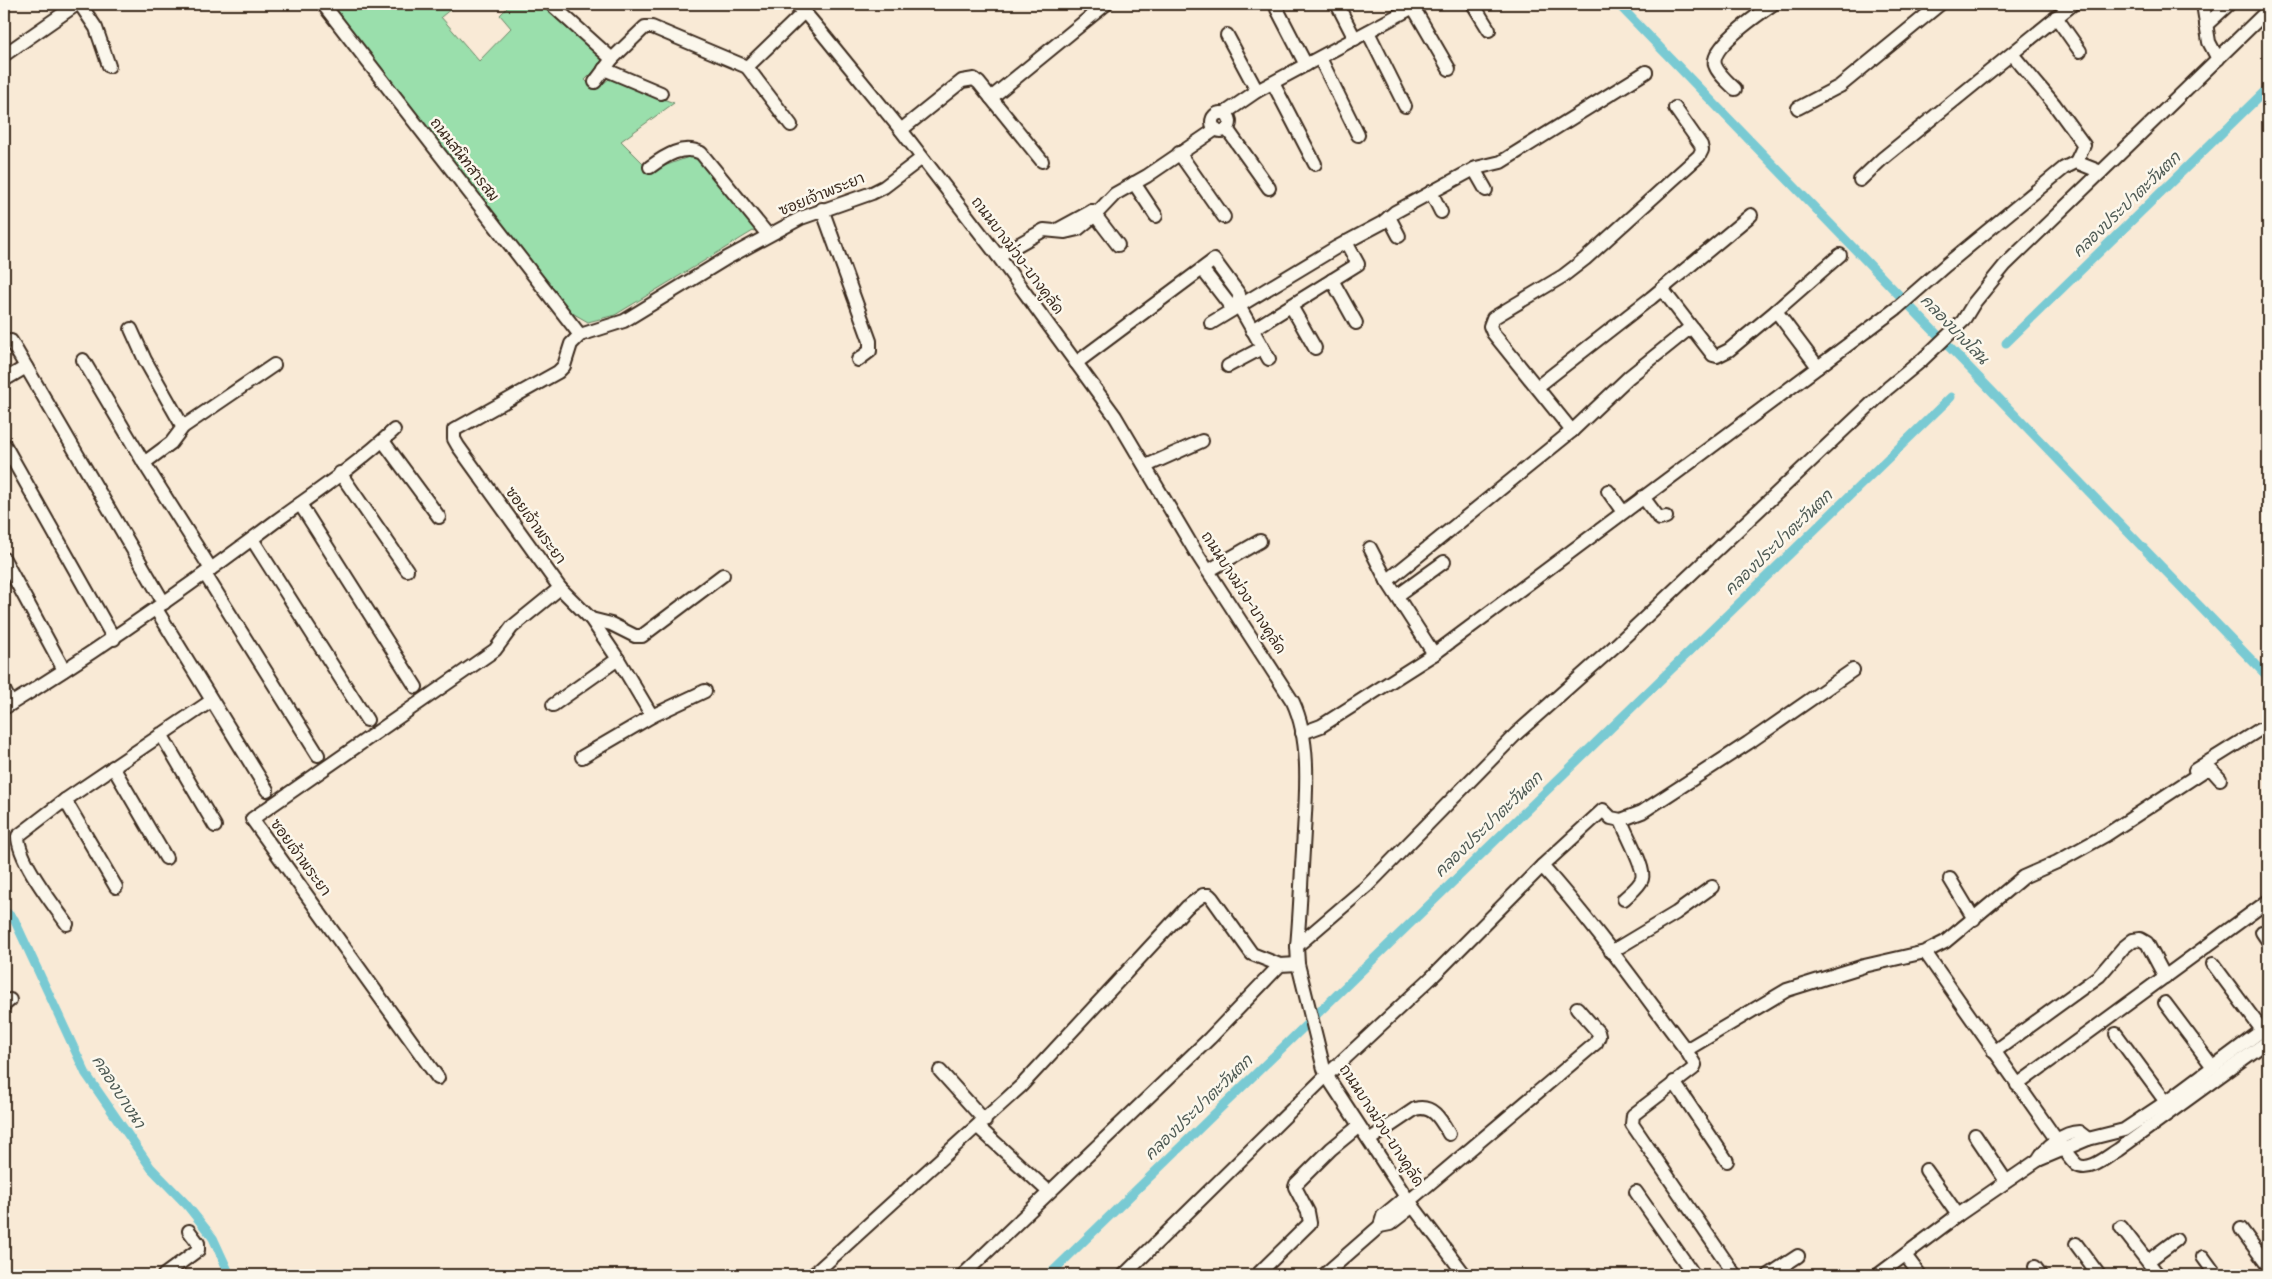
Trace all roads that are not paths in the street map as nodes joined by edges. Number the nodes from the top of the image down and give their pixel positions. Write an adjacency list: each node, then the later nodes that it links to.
1 (78, 4): 24 (street); 29 (street)
2 (323, 4): 83 (street, ถนนสนิทสารสม)
3 (551, 4): 27 (street)
4 (1106, 4): 38 (street)
5 (1337, 4): 21 (street)
6 (1473, 4): 18 (street)
7 (1773, 4): 35 (street)
8 (1940, 4): 41 (street)
9 (2073, 4): 16 (street)
10 (2203, 4): 17 (street)
11 (2229, 4): 17 (street)
12 (798, 6): 30 (street); 44 (street, ถนนบางม่วง-บางคูลัด)
13 (1411, 6): 19 (street); 31 (street)
14 (1277, 9): 28 (street)
15 (2268, 10): 26 (street)
16 (2056, 17): 22 (street); 23 (street)
17 (2206, 25): 26 (street)
18 (1490, 30)
19 (1368, 32): 21 (street); 39 (street)
20 (1227, 35): 36 (street)
21 (1355, 39): 25 (street)
22 (2080, 51)
23 (2012, 54): 49 (street); 54 (street)
24 (4, 55)
25 (1320, 58): 28 (street); 45 (street)
26 (2218, 58): 53 (street)
27 (608, 64): 30 (street); 33 (street); 37 (street)
28 (1306, 65): 34 (street)
29 (108, 66)
30 (747, 68): 42 (street)
31 (1449, 70)
32 (1646, 72): 52 (street)
33 (595, 82)
34 (1273, 83): 36 (street); 50 (street)
35 (1735, 89)
36 (1258, 91): 43 (street)
37 (661, 93)
38 (991, 98): 44 (street); 48 (street)
39 (1405, 106)
40 (1675, 108): 94 (street)
41 (1798, 108)
42 (791, 125)
43 (1222, 129): 46 (street); 56 (street)
44 (901, 130): 47 (street, ถนนบางม่วง-บางคูลัด)
45 (1358, 135)
46 (1180, 154): 55 (street); 64 (street)
47 (922, 158): 59 (street, ซอยเจ้าพระยา); 71 (street, ถนนบางม่วง-บางคูลัด)
48 (1042, 162)
49 (2076, 162): 53 (street); 92 (street)
50 (1315, 164)
51 (650, 167): 66 (street)
52 (1474, 169): 57 (street); 58 (street)
53 (2101, 172): 158 (street)
54 (1860, 180)
55 (1134, 183): 60 (street); 63 (street)
56 (1269, 188)
57 (1486, 190)
58 (1431, 192): 61 (street); 65 (street)
59 (822, 209): 66 (street, ซอยเจ้าพระยา); 87 (street)
60 (1095, 211): 69 (street); 71 (street)
61 (1441, 212)
62 (1751, 215): 74 (street)
63 (1156, 216)
64 (1224, 217)
65 (1389, 217): 67 (street); 68 (street)
66 (768, 235): 83 (street, ซอยเจ้าพระยา)
67 (1399, 236)
68 (1346, 242): 73 (street); 75 (street)
69 (1118, 245)
70 (1840, 255): 77 (street)
71 (998, 256): 88 (street, ถนนบางม่วง-บางคูลัด)
72 (1202, 269): 75 (street); 75 (street); 88 (street)
73 (1332, 280): 76 (street); 79 (street)
74 (1662, 289): 80 (street); 94 (street)
75 (1239, 306): 78 (street); 82 (street)
76 (1291, 306): 82 (street); 85 (street)
77 (1776, 311): 80 (street); 92 (street)
78 (1212, 323)
79 (1356, 323)
80 (1691, 327): 97 (street)
81 (131, 329): 95 (street)
82 (1252, 330): 90 (street)
83 (580, 336): 120 (street, ซอยเจ้าพระยา)
84 (12, 341): 91 (street)
85 (1315, 348)
86 (83, 360): 101 (street)
87 (858, 360)
88 (1076, 363): 102 (street, ถนนบางม่วง-บางคูลัด)
89 (274, 365): 95 (street)
90 (1228, 366)
91 (26, 367): 93 (street); 122 (street)
92 (1818, 367): 105 (street)
93 (4, 380)
94 (1537, 387): 97 (street)
95 (183, 427): 101 (street)
96 (394, 430): 98 (street)
97 (1572, 430): 119 (street)
98 (382, 440): 103 (street); 108 (street)
99 (1202, 441): 102 (street)
100 (4, 444): 124 (street)
101 (144, 462): 117 (street)
102 (1146, 466): 116 (street, ถนนบางม่วง-บางคูลัด)
103 (340, 473): 106 (street); 115 (street)
104 (1608, 491): 107 (street)
105 (1643, 497): 107 (street); 109 (street)
106 (300, 504): 110 (street); 129 (street)
107 (1623, 512): 125 (street)
108 (439, 517)
109 (1666, 517)
110 (252, 539): 117 (street); 136 (street)
111 (1260, 541): 116 (street)
112 (1370, 548): 119 (street)
113 (4, 559): 127 (street)
114 (1444, 562): 121 (street)
115 (407, 570)
116 (1208, 571): 138 (street, ถนนบางม่วง-บางคูลัด)
117 (208, 572): 122 (street); 140 (street)
118 (723, 575): 123 (street)
119 (1387, 581): 121 (street)
120 (560, 588): 123 (street); 174 (street, ซอยเจ้าพระยา)
121 (1397, 596): 125 (street)
122 (160, 606): 124 (street); 132 (street)
123 (591, 619): 126 (street)
124 (114, 639): 127 (street)
125 (1434, 654): 138 (street)
126 (618, 659): 133 (street); 135 (street)
127 (64, 670): 134 (street)
128 (1852, 670): 146 (street)
129 (416, 687)
130 (4, 690): 134 (street)
131 (705, 691): 135 (street)
132 (211, 701): 139 (street); 144 (street)
133 (553, 705)
134 (7, 706)
135 (652, 716): 141 (street)
136 (368, 720)
137 (2259, 730): 150 (street)
138 (1302, 733): 158 (street, ถนนบางม่วง-บางคูลัด)
139 (161, 734): 142 (street); 147 (street)
140 (318, 755)
141 (582, 757)
142 (113, 767): 145 (street); 148 (street)
143 (2220, 779): 150 (street)
144 (267, 790)
145 (65, 800): 152 (street); 157 (street)
146 (1621, 820): 149 (street); 154 (street)
147 (215, 826)
148 (166, 858)
149 (1542, 866): 159 (street); 173 (street)
150 (2023, 876): 156 (street)
151 (1950, 879): 156 (street)
152 (116, 887)
153 (1712, 888): 159 (street)
154 (1624, 899)
155 (2268, 901): 164 (street)
156 (1974, 919): 160 (street)
157 (67, 924)
158 (1297, 946): 163 (street, ถนนบางม่วง-บางคูลัด)
159 (1611, 952): 169 (street)
160 (1925, 952): 169 (street); 170 (street)
161 (2213, 964): 167 (street)
162 (1280, 965): 163 (street); 178 (street); 187 (street)
163 (1299, 970): 173 (street, ถนนบางม่วง-บางคูลัด)
164 (2165, 977): 170 (street); 176 (street)
165 (2165, 1003): 171 (street)
166 (1577, 1008): 189 (street)
167 (2266, 1032): 171 (street); 183 (street)
168 (2116, 1034): 177 (street)
169 (1686, 1050): 175 (street)
170 (1994, 1052): 176 (street)
171 (2214, 1067): 177 (street)
172 (940, 1071): 178 (street)
173 (1326, 1072): 179 (street, ถนนบางม่วง-บางคูลัด); 205 (street)
174 (438, 1078)
175 (1674, 1082): 184 (street); 210 (street)
176 (2017, 1085): 183 (street)
177 (2166, 1102): 183 (street)
178 (981, 1124): 187 (street); 203 (street)
179 (1359, 1126): 182 (street, ถนนบางม่วง-บางคูลัด); 206 (street)
180 (1449, 1134): 182 (street)
181 (1974, 1135): 186 (street)
182 (1369, 1140): 189 (street, ถนนบางม่วง-บางคูลัด)
183 (2060, 1145): 186 (street)
184 (1727, 1161)
185 (1926, 1170): 190 (street)
186 (2006, 1181): 190 (street)
187 (1049, 1192): 204 (street)
188 (1636, 1192): 209 (street)
189 (1409, 1201): 207 (street); 208 (street, ถนนบางม่วง-บางคูลัด)
190 (1958, 1215): 196 (street)
191 (2121, 1227): 199 (street)
192 (2241, 1229): 200 (street)
193 (189, 1231): 202 (street)
194 (2176, 1240): 199 (street)
195 (2076, 1244): 214 (street)
196 (1905, 1255): 212 (street); 213 (street)
197 (1798, 1256): 211 (street)
198 (2203, 1257): 216 (street)
199 (2148, 1261): 215 (street)
200 (2268, 1266)
201 (2268, 1272): 217 (street)
202 (164, 1275)
203 (813, 1275)
204 (963, 1275)
205 (1124, 1275)
206 (1257, 1275)
207 (1324, 1275)
208 (1465, 1275)
209 (1694, 1275)
210 (1735, 1275)
211 (1769, 1275)
212 (1878, 1275)
213 (1920, 1275)
214 (2100, 1275)
215 (2158, 1275)
216 (2216, 1275)
217 (2264, 1275)

